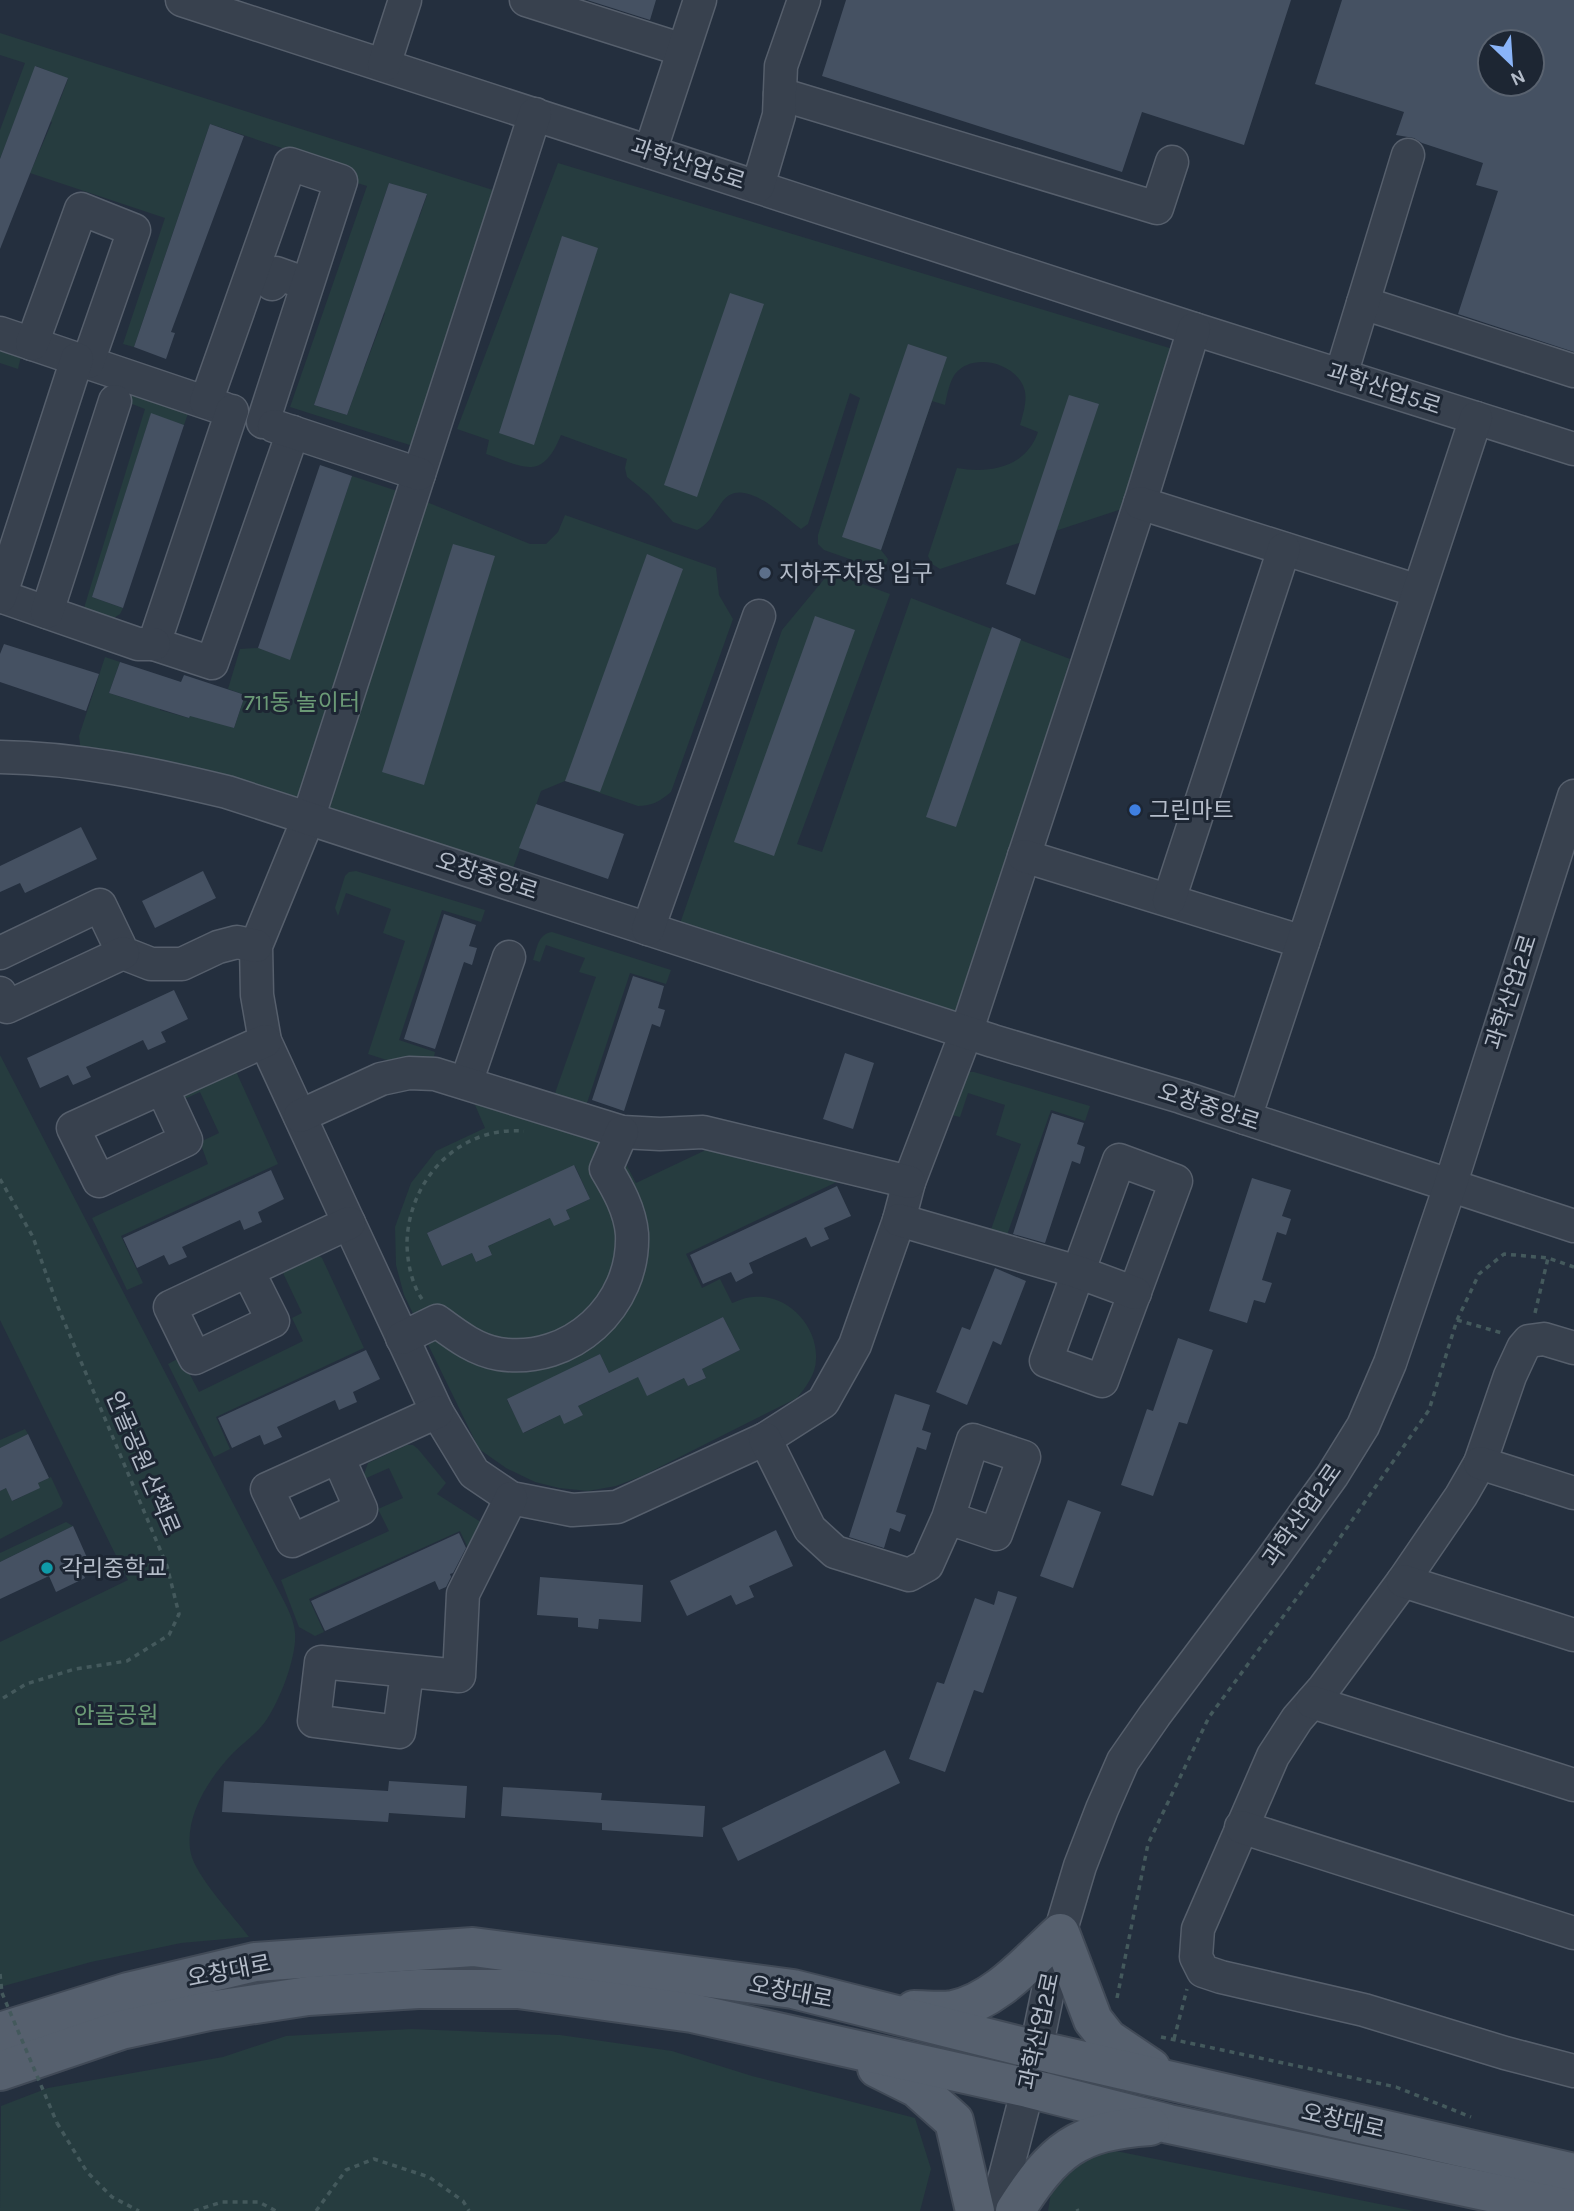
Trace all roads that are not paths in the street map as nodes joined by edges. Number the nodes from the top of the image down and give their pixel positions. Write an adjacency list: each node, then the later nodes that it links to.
1 (182, 0): 7 (street, 과학산업5로)
2 (405, 0): 7 (street)
3 (526, 0): 6 (street)
4 (700, 0): 6 (street)
5 (804, 0): 8 (street)
6 (683, 50): 10 (street)
7 (384, 65): 9 (street, 과학산업5로)
8 (780, 94): 12 (street); 13 (street)
9 (535, 114): 10 (street, 과학산업5로); 29 (street)
10 (650, 152): 13 (street, 과학산업5로)
11 (1408, 155): 16 (street)
12 (1172, 162)
13 (758, 186): 17 (street, 과학산업5로)
14 (268, 274): 15 (street); 15 (street); 24 (street)
15 (307, 284): 26 (street)
16 (1363, 303): 21 (street); 22 (street)
17 (1194, 329): 22 (street, 과학산업5로); 30 (street)
18 (0, 333): 19 (street)
19 (32, 344): 20 (street); 20 (street)
20 (82, 361): 24 (street); 33 (street)
21 (1574, 371)
22 (1340, 375): 25 (street, 과학산업5로)
23 (115, 401): 34 (street)
24 (219, 407): 26 (street); 36 (street)
25 (1476, 418): 28 (street, 과학산업5로); 32 (street)
26 (263, 422): 27 (street)
27 (293, 432): 29 (street); 36 (street)
28 (1574, 449)
29 (419, 474): 39 (street)
30 (1140, 503): 31 (street); 40 (street)
31 (1284, 549): 32 (street); 41 (street)
32 (1418, 591): 43 (street)
33 (0, 596): 34 (street)
34 (47, 612): 36 (street)
35 (759, 616): 42 (street)
36 (154, 644)
37 (0, 757): 39 (street, 오창중앙로)
38 (1574, 796): 57 (street, 과학산업2로)
39 (308, 819): 42 (street, 오창중앙로); 44 (street)
40 (1024, 856): 41 (street); 49 (street)
41 (1169, 900): 43 (street)
42 (648, 929): 49 (street, 오창중앙로)
43 (1303, 942): 54 (street)
44 (256, 946): 46 (street); 50 (street)
45 (0, 953): 46 (street)
46 (123, 953): 48 (street)
47 (509, 957): 51 (street)
48 (0, 992)
49 (966, 1033): 54 (street, 오창중앙로); 56 (street)
50 (265, 1041): 52 (street); 53 (street)
51 (466, 1083): 53 (street); 55 (street)
52 (162, 1088)
53 (300, 1116): 59 (street)
54 (1245, 1118): 57 (street, 오창중앙로)
55 (622, 1132): 56 (street); 64 (street)
56 (909, 1182): 58 (street)
57 (1450, 1186): 60 (street, 오창중앙로); 79 (street, 과학산업2로)
58 (899, 1220): 62 (street); 67 (street)
59 (349, 1223): 61 (street); 64 (street)
60 (1574, 1226)
61 (248, 1270)
62 (1078, 1272): 63 (street); 63 (street); 63 (street)
63 (1135, 1293)
64 (402, 1338): 66 (street)
65 (1574, 1348): 69 (street)
66 (437, 1412): 68 (street); 71 (street)
67 (765, 1439): 71 (street); 72 (street)
68 (338, 1457)
69 (1480, 1463): 70 (street); 73 (street)
70 (1574, 1493)
71 (510, 1498): 75 (street)
72 (948, 1518)
73 (1403, 1581): 74 (street); 76 (street)
74 (1574, 1636)
75 (407, 1672)
76 (1312, 1702): 77 (street); 78 (street)
77 (1574, 1785)
78 (1241, 1827): 80 (street); 85 (street)
79 (1060, 1933): 81 (main road); 84 (street, 과학산업2로); 87 (main road)
80 (1574, 1933)
81 (880, 2011): 82 (main road, 오창대로); 84 (main road, 오창대로)
82 (0, 2032)
83 (828, 2043): 86 (main road, 오창대로); 88 (main road, 오창대로); 92 (main road)
84 (1036, 2050): 87 (main road, 오창대로); 88 (street, 과학산업2로)
85 (1572, 2063)
86 (0, 2071)
87 (1171, 2081): 90 (main road, 오창대로)
88 (1028, 2088): 89 (main road, 오창대로); 93 (street, 과학산업2로)
89 (1169, 2124): 91 (main road, 오창대로); 94 (main road)
90 (1574, 2173)
91 (1574, 2210)
92 (975, 2211)
93 (996, 2211)
94 (1015, 2211)

